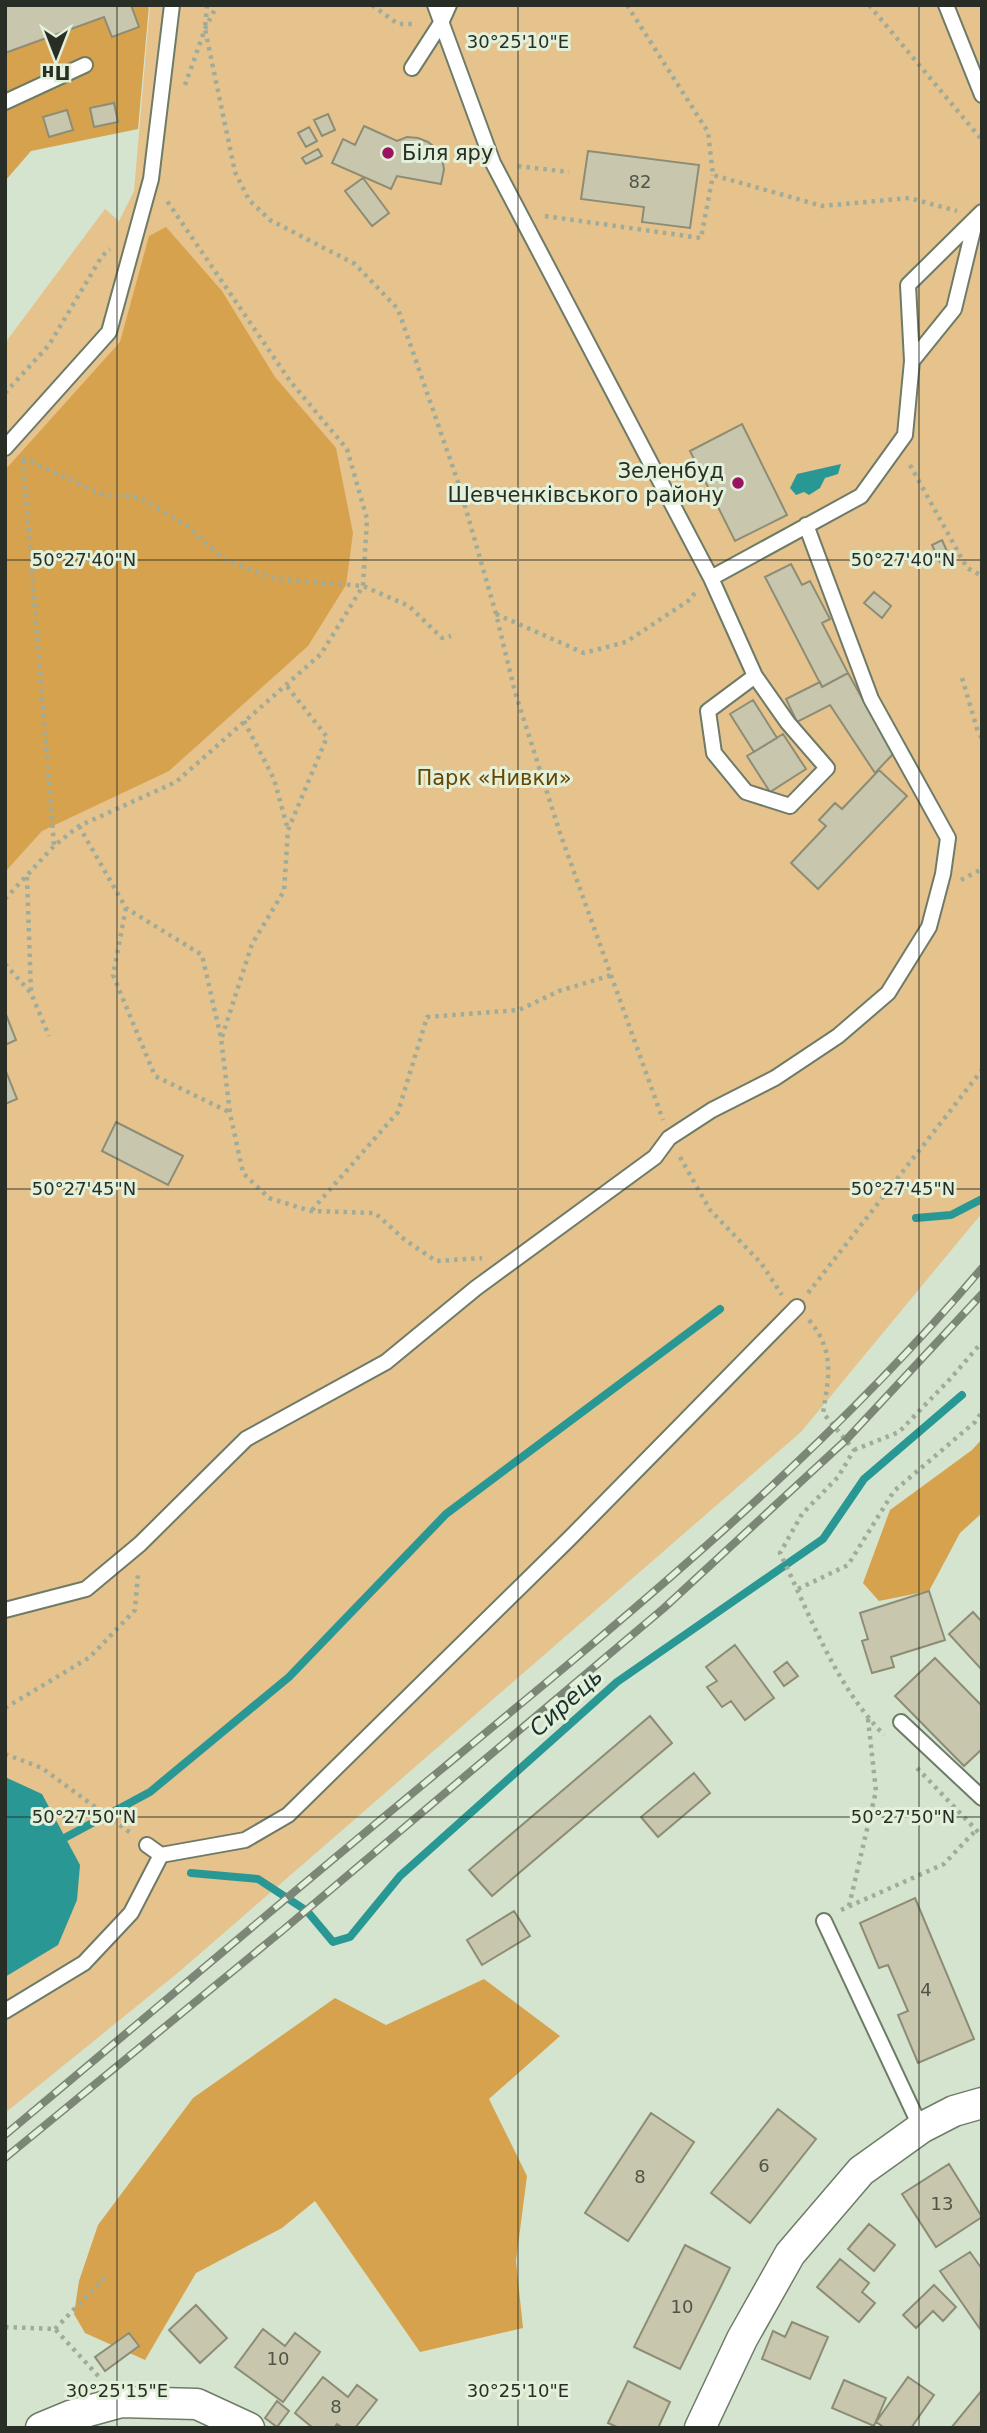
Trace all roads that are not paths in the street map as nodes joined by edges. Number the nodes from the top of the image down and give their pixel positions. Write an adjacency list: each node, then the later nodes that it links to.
1 (172, 5): 12 (lane)
2 (435, 5): 5 (lane)
3 (449, 5): 5 (lane)
4 (946, 5): 8 (lane)
5 (442, 23): 7 (lane); 14 (lane)
6 (85, 65): 9 (lane)
7 (412, 68)
8 (982, 95)
9 (5, 103)
10 (979, 214): 11 (lane); 11 (lane)
11 (912, 362): 13 (lane)
12 (5, 448)
13 (806, 525): 14 (lane); 17 (lane)
14 (711, 578): 15 (lane)
15 (755, 676): 15 (lane)
16 (797, 1307): 21 (lane)
17 (5, 1610)
18 (901, 1722): 19 (lane)
19 (982, 1798)
20 (147, 1845): 21 (lane)
21 (161, 1855): 23 (lane)
22 (824, 1921): 25 (lane)
23 (5, 2011)
24 (982, 2103): 25 (street)
25 (921, 2128): 28 (street)
26 (41, 2428): 27 (street)
27 (249, 2428)
28 (700, 2428)

